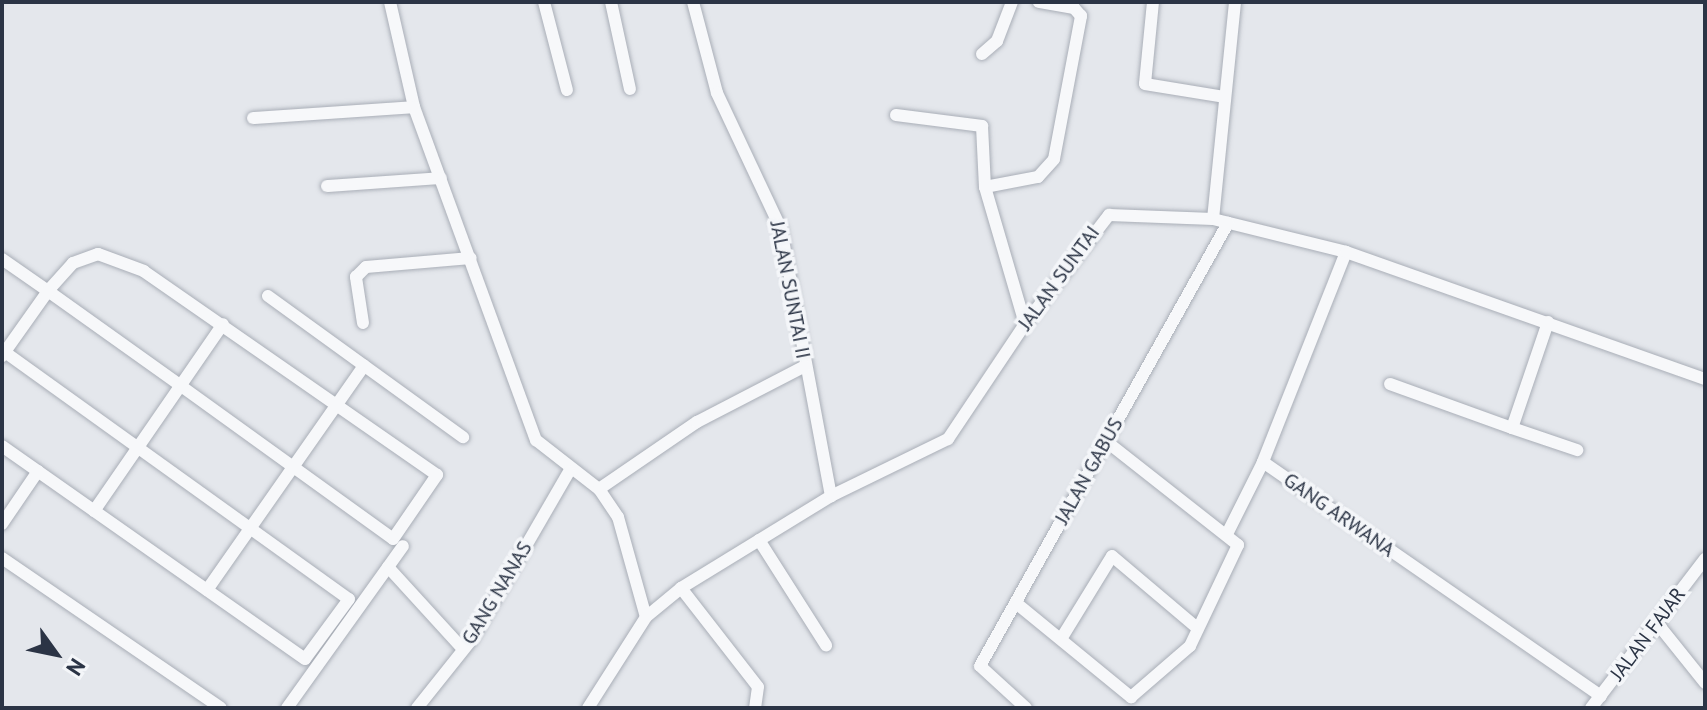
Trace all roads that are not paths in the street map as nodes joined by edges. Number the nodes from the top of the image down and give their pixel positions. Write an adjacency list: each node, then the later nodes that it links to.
1 (390, 2): 13 (street)
2 (544, 2): 11 (street)
3 (611, 2): 10 (street)
4 (693, 2): 32 (street, JALAN SUNTAI II)
5 (1012, 2): 9 (street)
6 (1039, 2): 18 (street)
7 (1153, 2): 12 (street)
8 (1235, 2): 12 (street)
9 (982, 54)
10 (630, 89)
11 (567, 90)
12 (1224, 97): 19 (street)
13 (414, 107): 15 (street); 16 (street)
14 (896, 115): 18 (street)
15 (253, 118)
16 (441, 178): 17 (street); 22 (street)
17 (327, 186)
18 (985, 187): 29 (street)
19 (1213, 219): 20 (street, JALAN SUNTAI); 29 (street, JALAN SUNTAI)
20 (1228, 223): 21 (street, JALAN SUNTAI); 39 (street, JALAN GABUS)
21 (1346, 252): 26 (street, JALAN SUNTAI); 43 (street, GANG ARWANA)
22 (471, 258): 27 (street); 46 (street)
23 (2, 259): 24 (street)
24 (48, 291): 28 (street); 30 (street); 35 (street)
25 (268, 296): 31 (street)
26 (1548, 322): 33 (street, JALAN SUNTAI); 37 (street)
27 (363, 323)
28 (223, 324): 35 (street); 36 (street)
29 (1025, 324): 48 (street, JALAN SUNTAI)
30 (3, 353): 41 (street)
31 (364, 366): 36 (street); 38 (street)
32 (805, 366): 47 (street); 48 (street, JALAN SUNTAI II)
33 (1705, 379)
34 (1390, 384): 37 (street)
35 (181, 386): 41 (street); 44 (street)
36 (339, 404): 44 (street); 44 (street)
37 (1512, 428): 42 (street)
38 (463, 437)
39 (1106, 441): 52 (street); 60 (street, JALAN GABUS)
40 (2, 446): 45 (street)
41 (138, 449): 49 (street); 51 (street)
42 (1577, 450)
43 (1263, 462): 52 (street); 68 (street, GANG ARWANA)
44 (294, 469): 51 (street)
45 (38, 471): 49 (street); 50 (street)
46 (569, 472): 47 (street); 66 (street, GANG NANAS)
47 (599, 489): 61 (street)
48 (831, 496): 53 (street, JALAN SUNTAI)
49 (94, 511): 59 (street)
50 (2, 524)
51 (251, 529): 59 (street); 59 (street)
52 (1227, 534): 63 (street)
53 (759, 540): 58 (street, JALAN SUNTAI); 65 (street)
54 (403, 546): 57 (street)
55 (2, 558): 69 (street)
56 (1705, 559): 62 (street, JALAN FAJAR)
57 (388, 567): 66 (street); 70 (street)
58 (681, 588): 61 (street, JALAN SUNTAI); 73 (street)
59 (207, 590)
60 (1016, 603): 64 (street); 74 (street, JALAN GABUS)
61 (646, 617): 72 (street, JALAN SUNTAI)
62 (1657, 623): 67 (street); 68 (street, JALAN FAJAR)
63 (1196, 627): 64 (street); 64 (street)
64 (1061, 639)
65 (826, 645)
66 (463, 649): 71 (street, GANG NANAS)
67 (1705, 683)
68 (1601, 696): 75 (street, JALAN FAJAR)
69 (221, 708)
70 (287, 708)
71 (417, 708)
72 (588, 708)
73 (755, 708)
74 (1026, 708)
75 (1591, 708)

